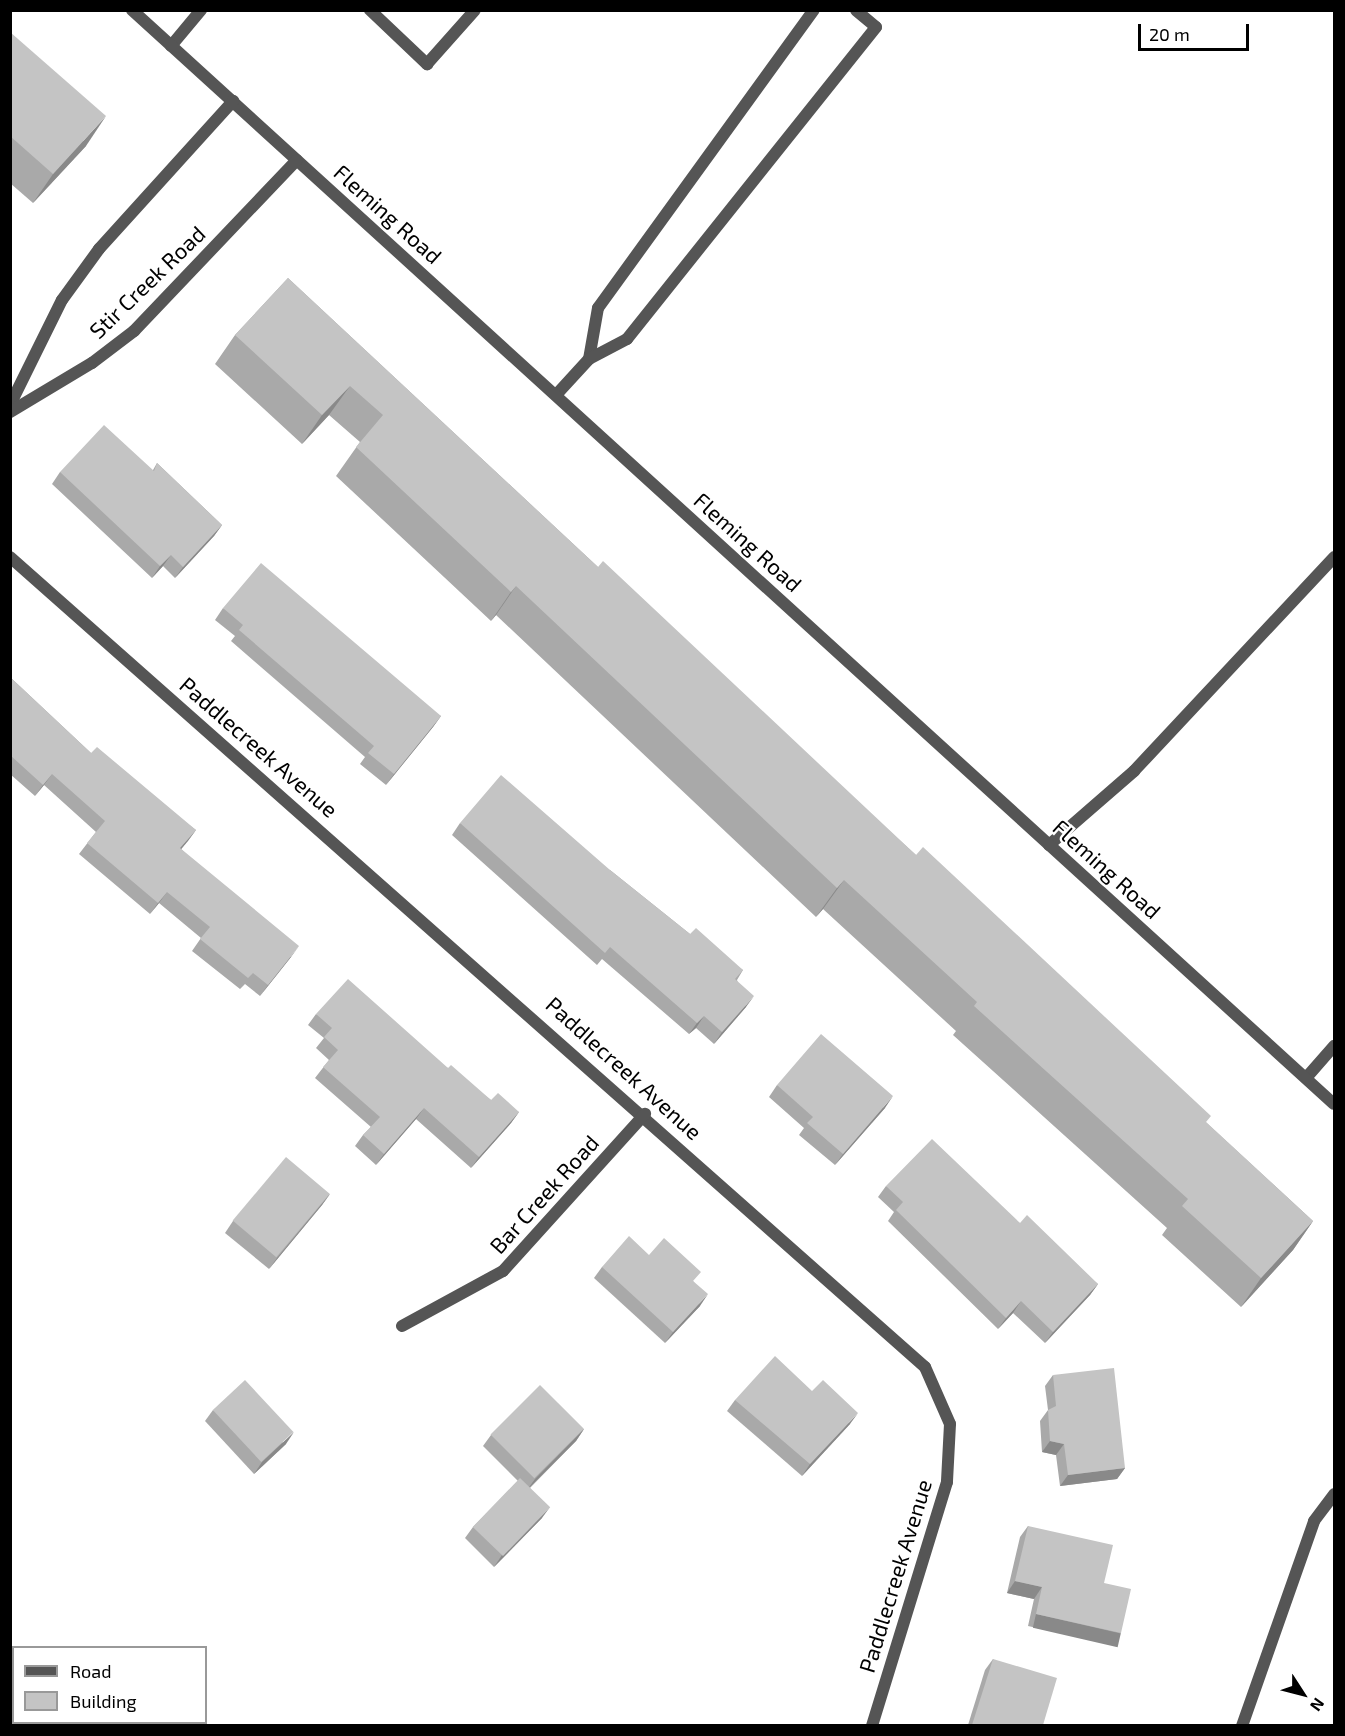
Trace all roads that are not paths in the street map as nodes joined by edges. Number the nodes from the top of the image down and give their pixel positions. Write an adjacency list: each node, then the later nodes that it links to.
1 (132, 10): 7 (street, Fleming Road)
2 (201, 10): 7 (street)
3 (370, 10): 4 (street)
4 (475, 10)
5 (814, 10): 10 (street)
6 (856, 10): 10 (street)
7 (171, 46): 8 (street, Fleming Road)
8 (233, 101): 9 (street, Fleming Road); 12 (street, Stir Creek Road)
9 (297, 160): 11 (street, Fleming Road); 13 (street, Stir Creek Road)
10 (589, 360): 11 (street)
11 (556, 395): 16 (street, Fleming Road)
12 (10, 405)
13 (10, 412)
14 (10, 556): 20 (street, Paddlecreek Avenue)
15 (1335, 556): 16 (street)
16 (1049, 844): 18 (street, Fleming Road)
17 (1335, 1046): 18 (street)
18 (1306, 1078): 19 (street, Fleming Road)
19 (1335, 1104)
20 (645, 1114): 21 (street, Bar Creek Road); 23 (street, Paddlecreek Avenue)
21 (402, 1326)
22 (1335, 1494): 24 (street)
23 (872, 1725)
24 (1242, 1725)

